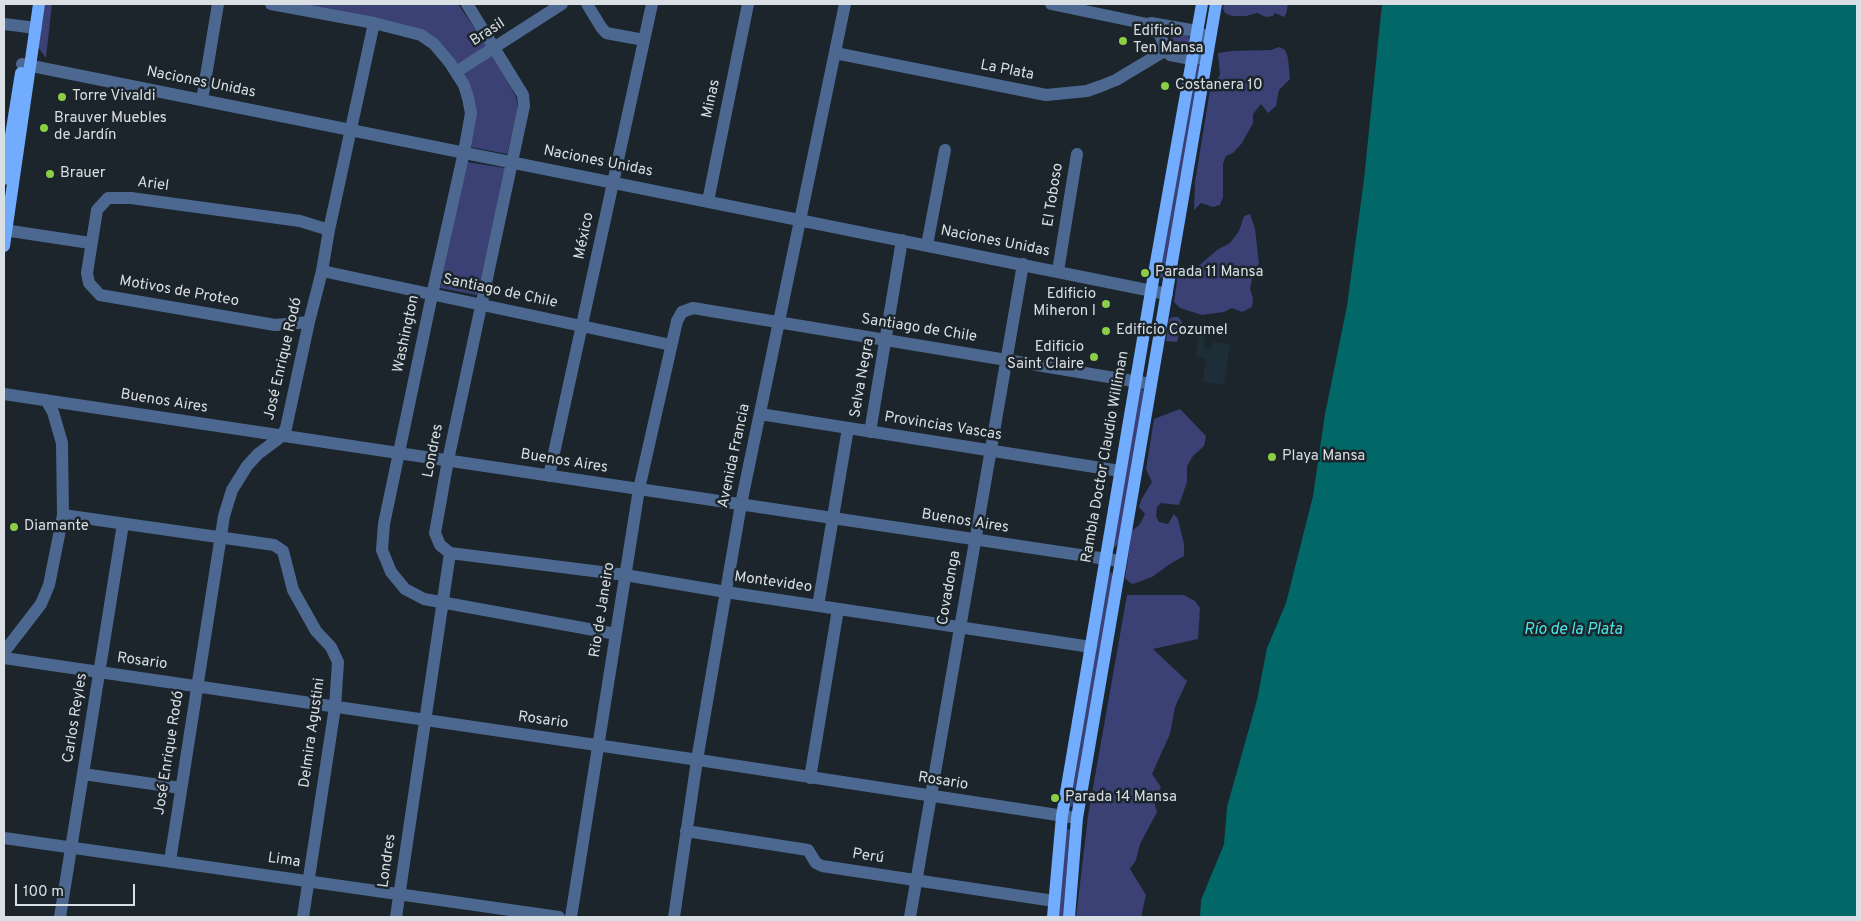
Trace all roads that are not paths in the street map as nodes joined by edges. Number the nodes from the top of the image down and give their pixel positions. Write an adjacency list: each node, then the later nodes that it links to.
1 (31, 4): 17 (main road)
2 (39, 4): 17 (main road)
3 (218, 4): 29 (street)
4 (271, 4): 14 (street, Washington)
5 (467, 4): 23 (street, Londres)
6 (562, 4): 23 (street, Brasil)
7 (587, 4): 21 (street)
8 (652, 4): 21 (street, México)
9 (748, 4): 38 (street, Minas)
10 (845, 4): 24 (street, Avenida Francia)
11 (1051, 4): 16 (street)
12 (1202, 4): 19 (main road, Rambla Doctor Claudio Williman)
13 (1216, 4): 20 (main road)
14 (374, 23): 28 (street, Washington); 30 (street, José Enrique Rodó)
15 (4, 24): 17 (street)
16 (1147, 24): 18 (street); 22 (street)
17 (31, 28): 27 (main road)
18 (1173, 28): 19 (street); 22 (street, La Plata)
19 (1197, 31): 20 (street); 26 (main road, Rambla Doctor Claudio Williman)
20 (1209, 39): 25 (main road)
21 (644, 40): 37 (street, México)
22 (1164, 45): 24 (street, La Plata); 26 (street)
23 (495, 47): 28 (street, Brasil); 35 (street, Londres)
24 (835, 53): 39 (street, Avenida Francia)
25 (1206, 56): 26 (street); 50 (main road)
26 (1191, 60): 49 (main road, Rambla Doctor Claudio Williman)
27 (26, 64): 29 (street, Naciones Unidas); 31 (main road)
28 (456, 72): 33 (street, Washington)
29 (202, 100): 30 (street, Naciones Unidas)
30 (350, 129): 33 (street, Naciones Unidas); 41 (street, José Enrique Rodó)
31 (10, 150): 36 (main road); 40 (main road)
32 (945, 150): 44 (street)
33 (464, 152): 35 (street, Naciones Unidas); 51 (street, Washington)
34 (1078, 154): 47 (street, El Toboso)
35 (512, 162): 37 (street, Naciones Unidas); 52 (street, Londres)
36 (4, 179)
37 (613, 182): 38 (street, Naciones Unidas); 56 (street, México)
38 (708, 201): 39 (street, Naciones Unidas)
39 (800, 220): 42 (street, Naciones Unidas); 55 (street, Avenida Francia)
40 (5, 230): 43 (street); 45 (main road)
41 (328, 230): 43 (street, Ariel); 48 (street, José Enrique Rodó)
42 (902, 240): 44 (street, Naciones Unidas); 57 (street, Selva Negra)
43 (90, 243): 54 (street, Motivos de Proteo)
44 (926, 245): 46 (street, Naciones Unidas)
45 (4, 246)
46 (1023, 264): 47 (street, Naciones Unidas); 59 (street, Covadonga)
47 (1058, 271): 49 (street, Naciones Unidas)
48 (322, 272): 51 (street, Santiago de Chile); 54 (street, José Enrique Rodó)
49 (1151, 291): 50 (street, Naciones Unidas); 60 (main road, Rambla Doctor Claudio Williman)
50 (1166, 294): 61 (main road)
51 (432, 295): 52 (street, Santiago de Chile); 69 (street, Washington)
52 (481, 305): 56 (street, Santiago de Chile); 70 (street, Londres)
53 (682, 312): 55 (street, Santiago de Chile); 58 (street, Rio de Janeiro)
54 (309, 322): 67 (street, José Enrique Rodó)
55 (779, 322): 57 (street, Santiago de Chile); 64 (street, Avenida Francia)
56 (582, 326): 58 (street, Santiago de Chile); 72 (street, México)
57 (886, 340): 59 (street, Santiago de Chile); 66 (street, Selva Negra)
58 (671, 344): 73 (street, Rio de Janeiro)
59 (1006, 360): 60 (street, Santiago de Chile); 68 (street, Covadonga)
60 (1136, 381): 61 (street, Santiago de Chile); 71 (main road, Rambla Doctor Claudio Williman)
61 (1151, 384): 82 (main road)
62 (4, 394): 63 (street, Buenos Aires)
63 (46, 400): 67 (street, Buenos Aires); 75 (street)
64 (760, 414): 65 (street, Provincias Vascas); 74 (street, Avenida Francia)
65 (848, 428): 66 (street, Provincias Vascas); 76 (street, Selva Negra)
66 (870, 432): 68 (street, Provincias Vascas)
67 (282, 436): 69 (street, Buenos Aires); 78 (street, José Enrique Rodó)
68 (990, 451): 71 (street, Provincias Vascas); 79 (street, Covadonga)
69 (399, 453): 70 (street, Buenos Aires); 85 (street, Washington)
70 (448, 460): 72 (street, Buenos Aires); 80 (street, Londres)
71 (1120, 471): 81 (main road, Rambla Doctor Claudio Williman)
72 (549, 476): 73 (street, Buenos Aires)
73 (639, 489): 74 (street, Buenos Aires); 83 (street, Rio de Janeiro)
74 (741, 504): 76 (street, Buenos Aires); 84 (street, Avenida Francia)
75 (63, 515): 77 (street, Delmira Agustini); 91 (street)
76 (832, 518): 79 (street, Buenos Aires); 86 (street, Selva Negra)
77 (123, 524): 78 (street, Delmira Agustini); 93 (street, Carlos Reyles)
78 (220, 537): 94 (street, José Enrique Rodó); 95 (street, Delmira Agustini)
79 (975, 540): 81 (street, Buenos Aires); 88 (street, Covadonga)
80 (450, 553): 83 (street, Montevideo); 85 (street, Londres)
81 (1106, 559): 82 (street, Buenos Aires); 90 (main road, Rambla Doctor Claudio Williman)
82 (1120, 561): 104 (main road)
83 (625, 575): 84 (street, Montevideo); 89 (street, Rio de Janeiro)
84 (726, 592): 86 (street, Montevideo); 98 (street, Avenida Francia)
85 (443, 602): 89 (street, Washington); 96 (street, Londres)
86 (818, 606): 87 (street, Montevideo)
87 (838, 609): 88 (street, Montevideo); 100 (street)
88 (960, 627): 90 (street, Montevideo); 102 (street, Covadonga)
89 (616, 634): 97 (street, Rio de Janeiro)
90 (1091, 647): 103 (main road, Rambla Doctor Claudio Williman)
91 (4, 652)
92 (4, 658): 93 (street, Rosario)
93 (99, 672): 94 (street, Rosario); 99 (street, Carlos Reyles)
94 (197, 687): 95 (street, Rosario); 101 (street, José Enrique Rodó)
95 (334, 707): 96 (street, Rosario); 109 (street, Delmira Agustini)
96 (425, 720): 97 (street, Rosario); 111 (street, Londres)
97 (598, 746): 98 (street, Rosario); 117 (street, Rio de Janeiro)
98 (697, 760): 100 (street, Rosario); 105 (street, Avenida Francia)
99 (83, 774): 101 (street); 107 (street, Carlos Reyles)
100 (810, 778): 102 (street, Rosario)
101 (181, 788): 108 (street, José Enrique Rodó)
102 (930, 797): 103 (street, Rosario); 110 (street, Covadonga)
103 (1062, 816): 104 (street, Rosario); 112 (main road, Rambla Doctor Claudio Williman)
104 (1077, 818): 121 (main road)
105 (686, 831): 110 (street, Perú); 118 (street, Avenida Francia)
106 (4, 838): 107 (street, Lima)
107 (72, 847): 108 (street, Lima); 113 (street, Carlos Reyles)
108 (170, 861): 109 (street, Lima)
109 (308, 881): 111 (street, Lima); 114 (street, Delmira Agustini)
110 (916, 881): 112 (street, Perú); 119 (street, Covadonga)
111 (400, 894): 115 (street, Londres); 116 (street, Lima)
112 (1054, 901): 120 (main road, Rambla Doctor Claudio Williman)
113 (60, 917)
114 (303, 917)
115 (396, 917)
116 (559, 917)
117 (572, 917)
118 (674, 917)
119 (910, 917)
120 (1053, 917)
121 (1069, 917)

